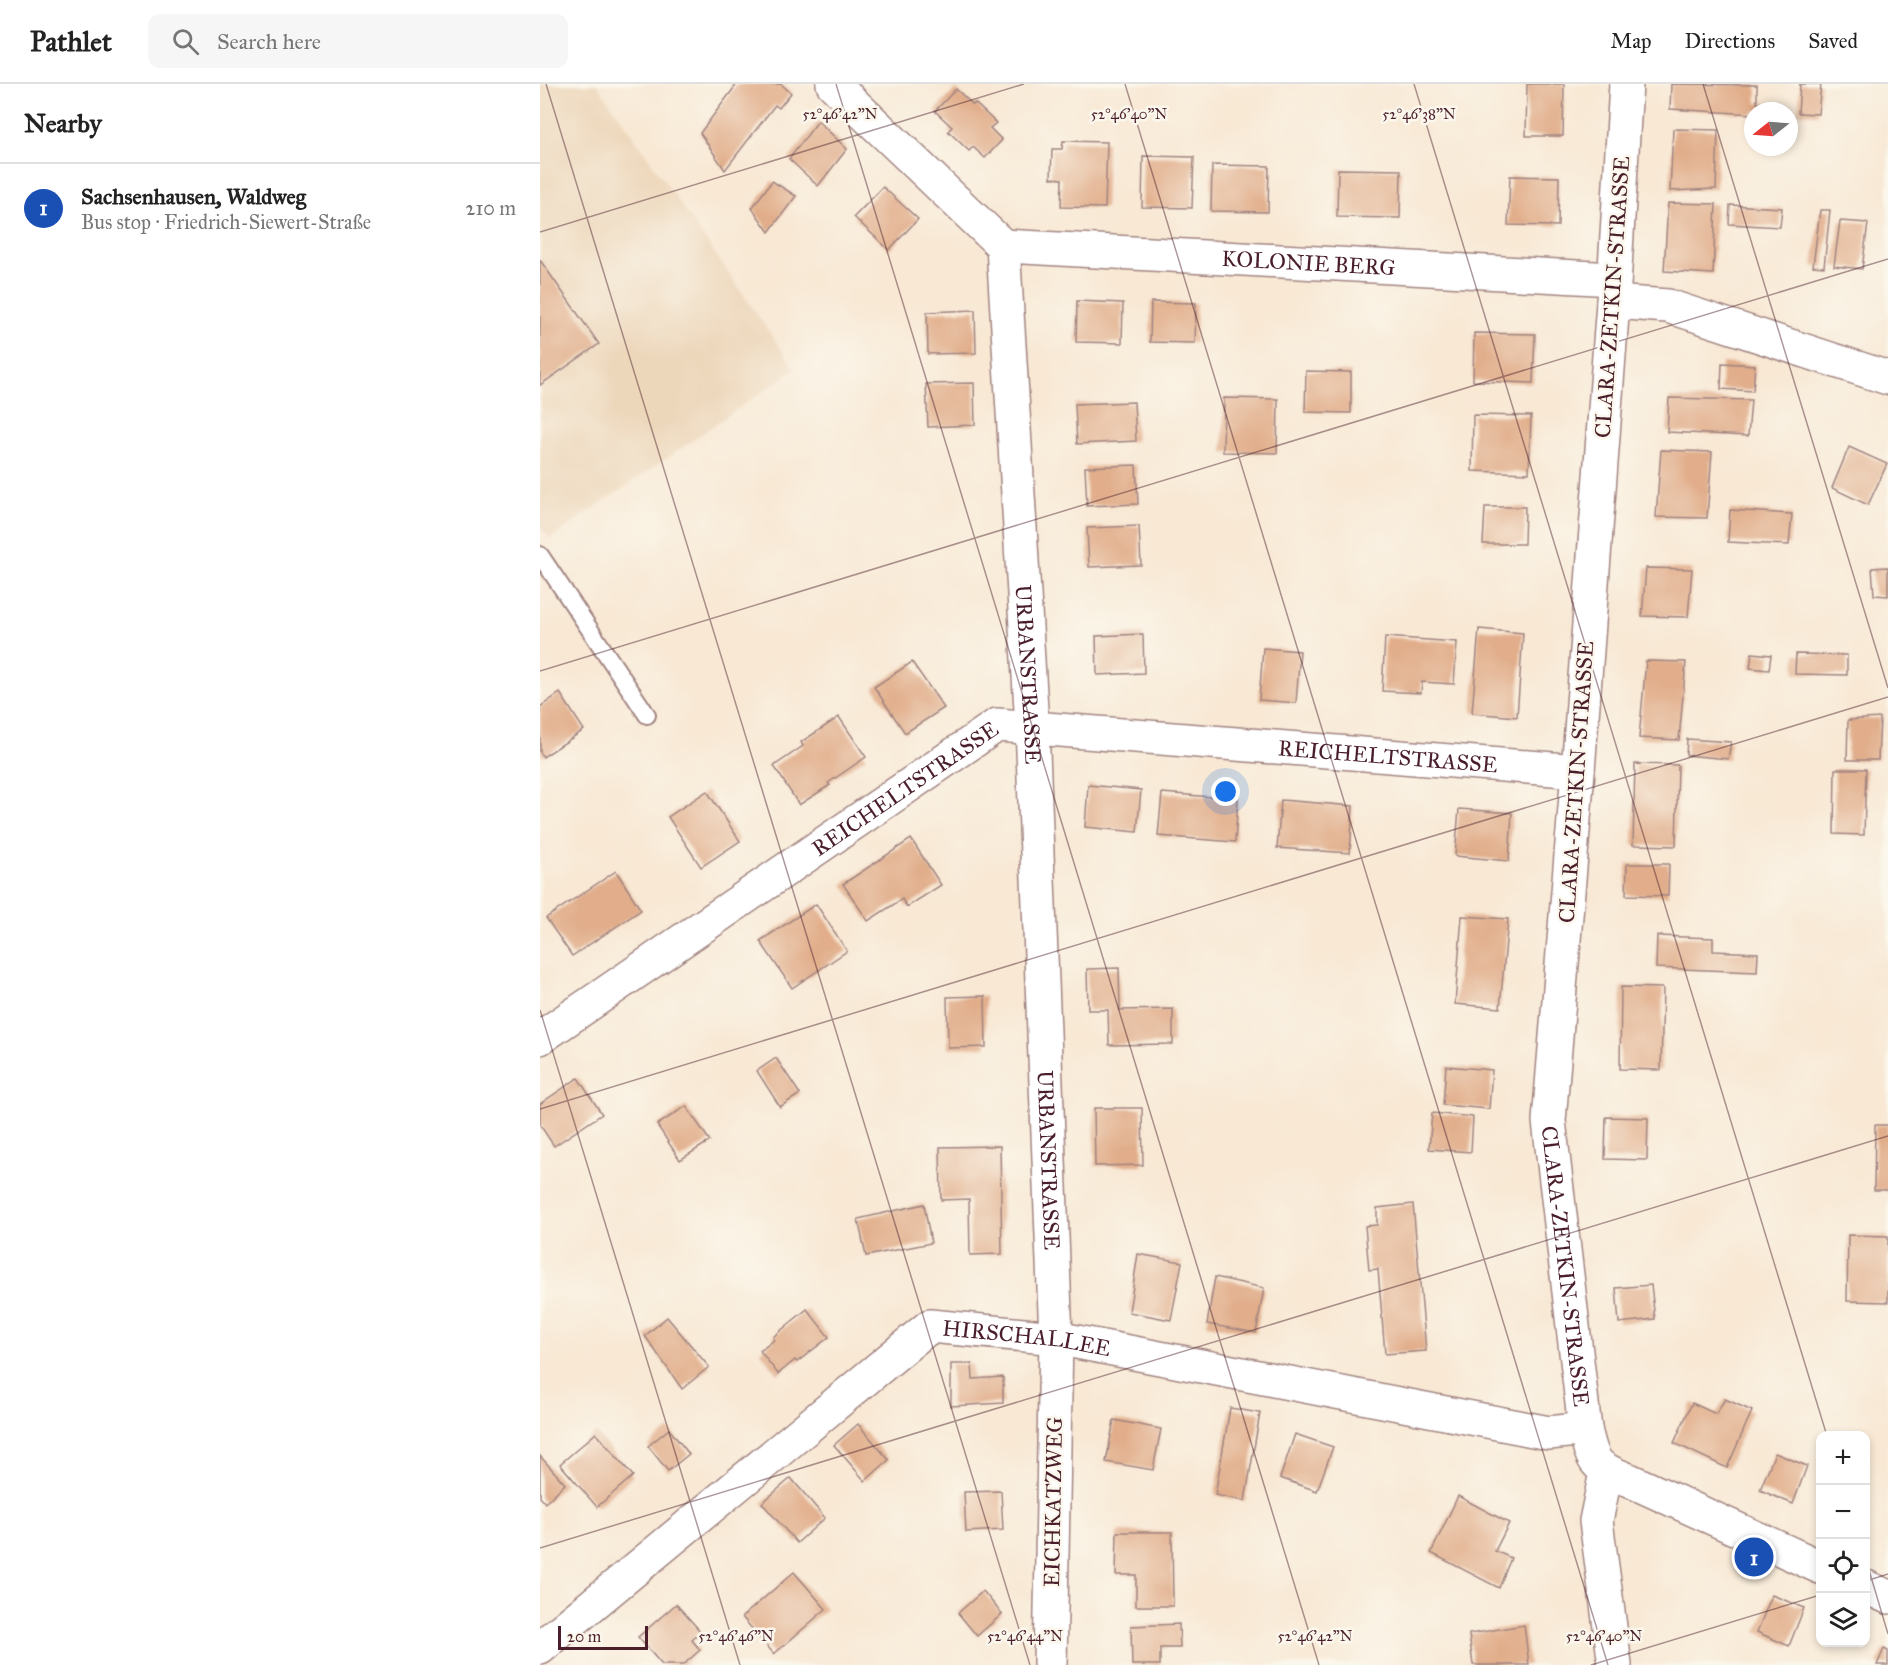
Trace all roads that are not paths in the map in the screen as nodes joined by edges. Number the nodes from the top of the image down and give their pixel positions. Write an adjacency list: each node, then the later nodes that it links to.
1 (833, 84): 3 (street)
2 (1626, 84): 4 (street, CLARA-ZETKIN-STRASSE)
3 (1003, 246): 4 (street, KOLONIE BERG); 8 (street, URBANSTRASSE)
4 (1613, 291): 5 (street, KOLONIE BERG); 9 (street, CLARA-ZETKIN-STRASSE)
5 (1888, 378)
6 (540, 555): 7 (lane)
7 (647, 715)
8 (1032, 726): 9 (street, REICHELTSTRASSE); 10 (street, REICHELTSTRASSE); 11 (street, URBANSTRASSE)
9 (1578, 771): 12 (street, CLARA-ZETKIN-STRASSE)
10 (540, 1038)
11 (1056, 1338): 12 (street, HIRSCHALLEE); 17 (street, HIRSCHALLEE); 18 (street, EICHKATZWEG)
12 (1585, 1429): 13 (street, CLARA-ZETKIN-STRASSE)
13 (1606, 1472): 14 (street); 19 (street)
14 (1816, 1564)
15 (1870, 1589): 16 (street)
16 (1888, 1597)
17 (540, 1648)
18 (1050, 1665)
19 (1615, 1665)

